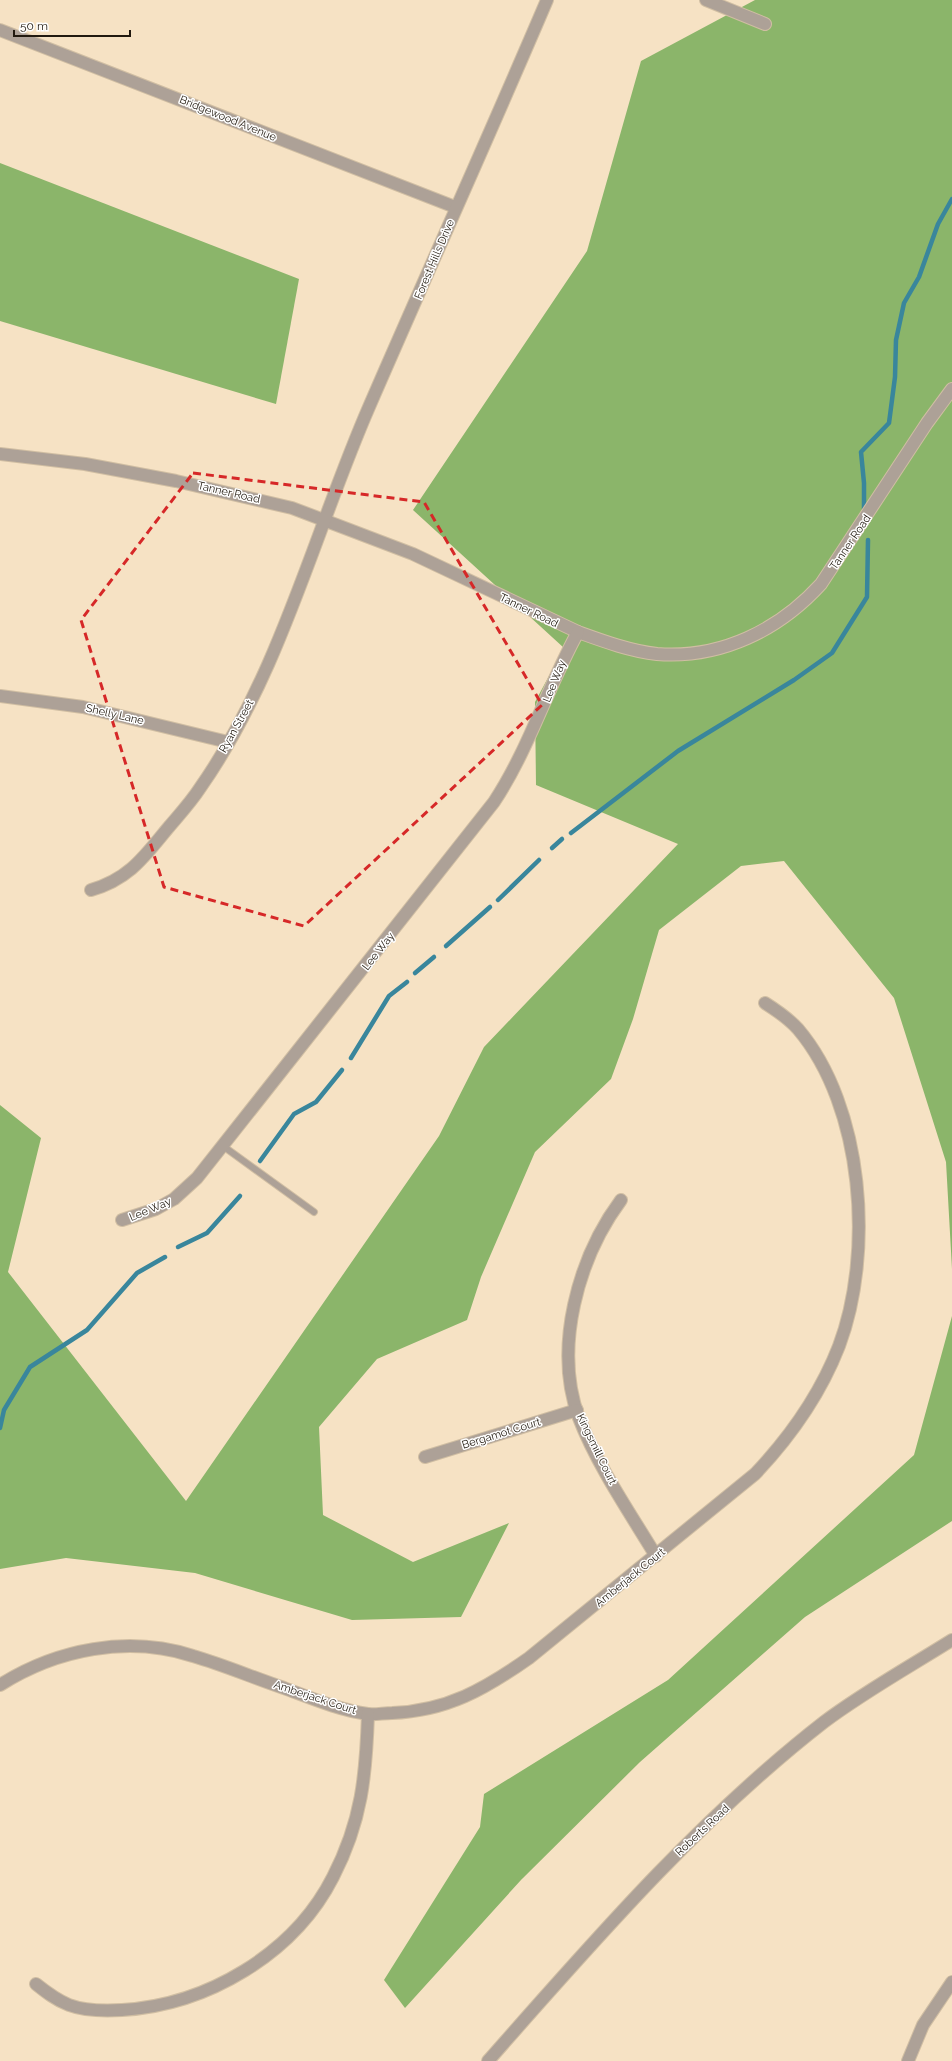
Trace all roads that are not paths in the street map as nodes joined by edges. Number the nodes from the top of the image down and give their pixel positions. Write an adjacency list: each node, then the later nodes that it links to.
1 (547, 0): 5 (street, Forest Hills Drive)
2 (706, 0): 3 (street)
3 (764, 24)
4 (0, 30): 5 (street, Bridgewood Avenue)
5 (455, 207): 8 (street, Forest Hills Drive)
6 (952, 389): 9 (street, Tanner Road)
7 (0, 454): 8 (street, Tanner Road)
8 (325, 519): 9 (street, Tanner Road); 11 (street, Ryan Street)
9 (578, 632): 14 (street, Lee Way)
10 (0, 696): 11 (street, Shelly Lane)
11 (228, 742): 12 (street, Ryan Street)
12 (91, 890)
13 (765, 1003): 20 (street, Amberjack Court)
14 (223, 1146): 16 (lane); 17 (street, Lee Way)
15 (621, 1200): 18 (street, Kingsmill Court)
16 (314, 1212)
17 (122, 1220)
18 (577, 1410): 19 (street, Bergamot Court); 20 (street, Kingsmill Court)
19 (426, 1457)
20 (656, 1556): 23 (street, Amberjack Court)
21 (952, 1640): 26 (street, Roberts Road)
22 (0, 1685): 23 (street, Amberjack Court)
23 (368, 1714): 25 (street)
24 (952, 1982): 27 (street)
25 (36, 1984)
26 (488, 2061)
27 (908, 2061)

